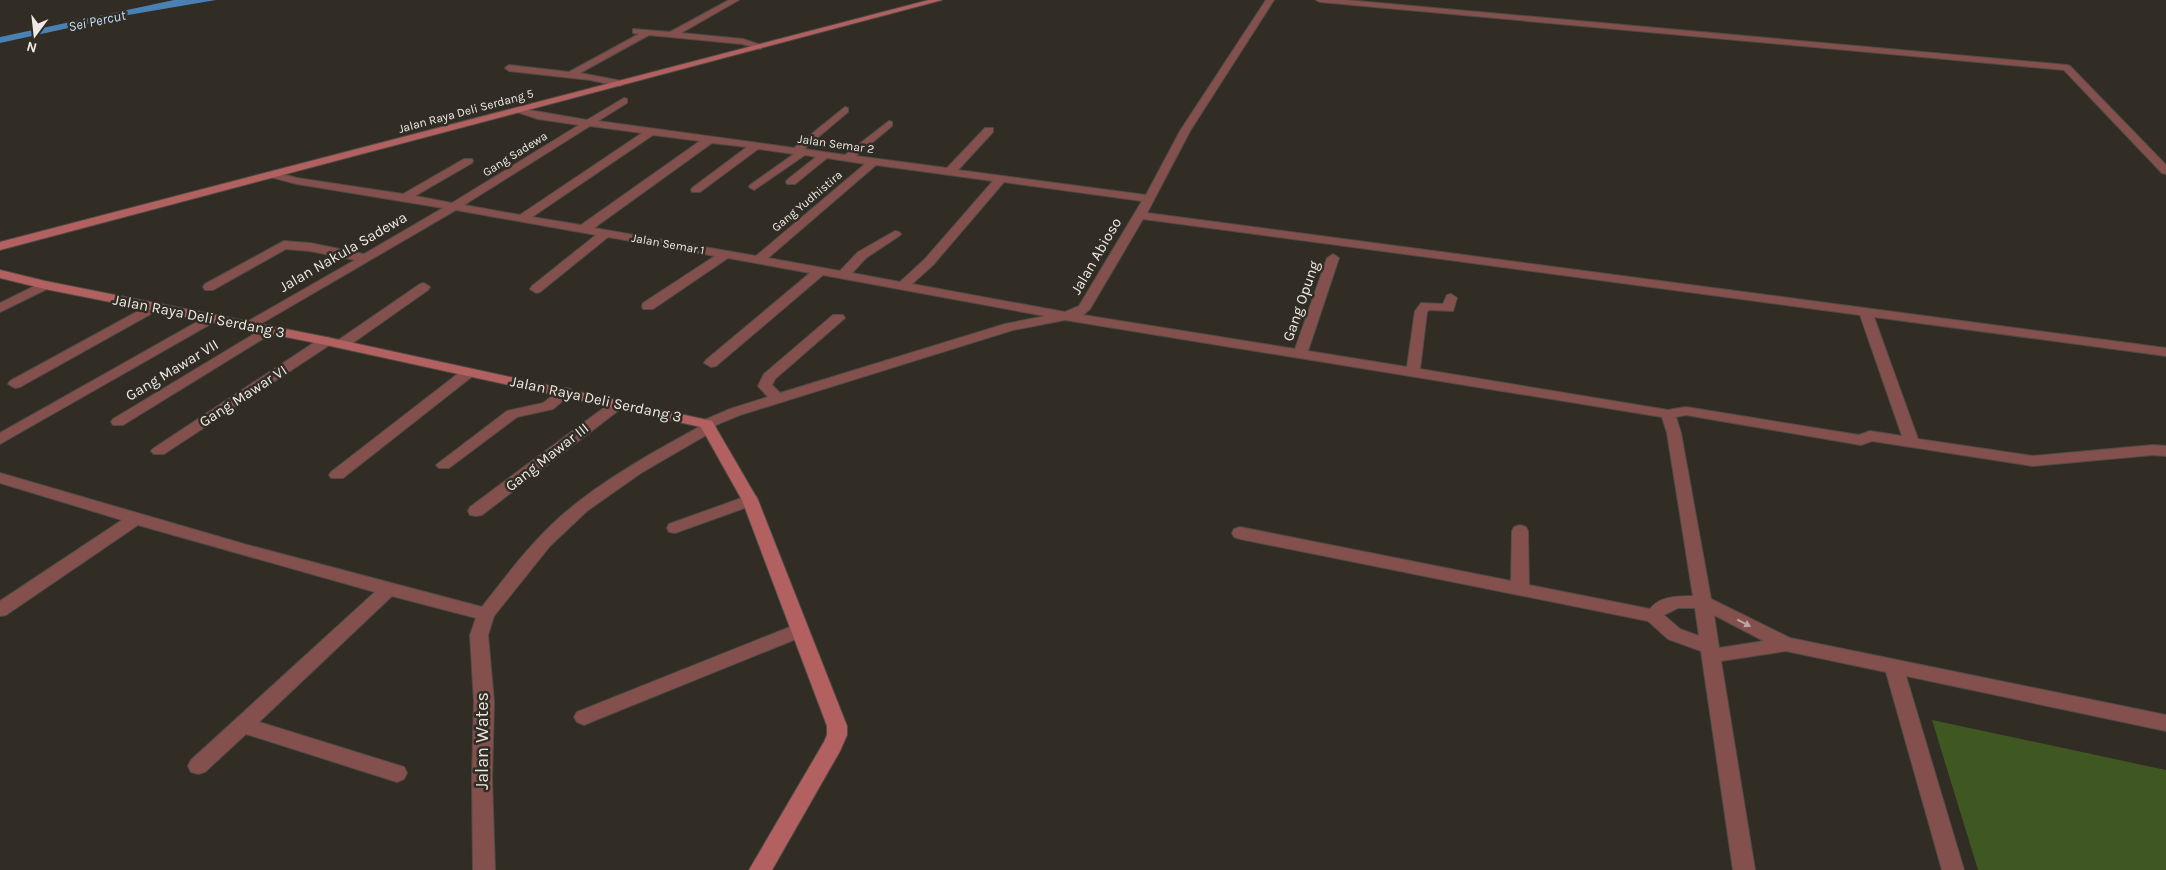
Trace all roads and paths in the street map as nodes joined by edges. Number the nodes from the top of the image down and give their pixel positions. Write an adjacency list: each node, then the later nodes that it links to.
1 (735, 0): 7 (street)
2 (938, 0): 8 (street, Jalan Raya Deli Serdang 5)
3 (1270, 0): 35 (street, Jalan Abioso)
4 (1320, 0): 24 (street)
5 (636, 31): 6 (street)
6 (648, 32): 7 (street); 10 (street)
7 (671, 35): 8 (street)
8 (758, 47): 11 (street, Jalan Raya Deli Serdang 5)
9 (509, 68): 10 (street)
10 (570, 75): 11 (street)
11 (619, 83): 14 (street, Jalan Raya Deli Serdang 5)
12 (624, 101): 15 (street, Gang Sadewa)
13 (845, 110): 21 (street)
14 (523, 111): 15 (street, Jalan Semar 2); 29 (street, Jalan Raya Deli Serdang 5)
15 (589, 123): 18 (street, Jalan Semar 2); 36 (street, Gang Sadewa)
16 (889, 124): 23 (street)
17 (989, 130): 28 (street)
18 (652, 131): 19 (street, Jalan Semar 2); 38 (street)
19 (710, 139): 20 (street, Jalan Semar 2); 39 (street)
20 (757, 145): 21 (street, Jalan Semar 2); 33 (street)
21 (800, 151): 22 (street, Jalan Semar 2); 32 (street)
22 (825, 155): 23 (street, Jalan Semar 2); 31 (street)
23 (847, 158): 26 (street, Jalan Semar 2)
24 (2161, 160): 27 (street)
25 (468, 161): 34 (street)
26 (873, 162): 28 (street, Jalan Semar 2); 46 (street, Gang Yudhistira)
27 (2166, 171)
28 (950, 172): 30 (street, Jalan Semar 2)
29 (276, 176): 34 (street, Jalan Semar 1); 42 (street, Jalan Raya Deli Serdang 5)
30 (1001, 179): 35 (street, Jalan Semar 2); 51 (street)
31 (791, 182)
32 (754, 187)
33 (696, 190)
34 (405, 198): 36 (street, Jalan Semar 1)
35 (1149, 199): 37 (street, Jalan Abioso)
36 (453, 207): 38 (street, Jalan Semar 1); 44 (street, Jalan Nakula Sadewa)
37 (1139, 215): 59 (street); 60 (street, Jalan Abioso)
38 (523, 218): 39 (street, Jalan Semar 1)
39 (584, 229): 40 (street, Jalan Semar 1)
40 (606, 233): 43 (street, Jalan Semar 1); 54 (street)
41 (895, 234): 49 (street)
42 (0, 246)
43 (726, 254): 46 (street, Jalan Semar 1); 56 (street)
44 (365, 258): 52 (street); 63 (street, Jalan Nakula Sadewa)
45 (1333, 258): 68 (street, Gang Opung)
46 (759, 260): 47 (street, Jalan Semar 1)
47 (819, 272): 49 (street, Jalan Semar 1); 69 (street)
48 (0, 274): 50 (street, Jalan Raya Deli Serdang 3)
49 (842, 276): 51 (street, Jalan Semar 1)
50 (45, 285): 57 (street, Jalan Raya Deli Serdang 3); 58 (street)
51 (903, 286): 60 (street, Jalan Semar 1)
52 (209, 287)
53 (424, 287): 66 (street)
54 (536, 288)
55 (1451, 298): 71 (street)
56 (648, 306)
57 (153, 307): 61 (street, Jalan Raya Deli Serdang 3); 72 (street)
58 (0, 308)
59 (1865, 311): 67 (street); 80 (street)
60 (1049, 313): 68 (street, Jalan Semar 1); 74 (street, Jalan Abioso)
61 (211, 318): 63 (street, Jalan Raya Deli Serdang 3); 79 (street)
62 (838, 318): 74 (street)
63 (250, 326): 64 (street, Jalan Raya Deli Serdang 3)
64 (269, 330): 65 (street, Jalan Raya Deli Serdang 3); 77 (street, Gang Mawar VII)
65 (326, 341): 66 (street, Jalan Raya Deli Serdang 3); 81 (street, Gang Mawar VI)
66 (342, 344): 70 (street, Jalan Raya Deli Serdang 3)
67 (2166, 352)
68 (1300, 354): 71 (street, Jalan Semar 1)
69 (711, 363)
70 (469, 372): 73 (street, Jalan Raya Deli Serdang 3); 84 (street)
71 (1413, 373): 76 (street, Jalan Semar 1)
72 (15, 384)
73 (566, 392): 75 (street, Jalan Raya Deli Serdang 3); 83 (street)
74 (777, 398): 78 (street, Jalan Abioso)
75 (618, 404): 78 (street, Jalan Raya Deli Serdang 3); 87 (street, Gang Mawar III)
76 (1668, 414): 80 (street, Jalan Semar 1); 94 (street)
77 (118, 422)
78 (709, 425): 86 (street); 96 (street, Jalan Abioso)
79 (0, 439)
80 (1912, 442): 82 (street, Jalan Semar 1)
81 (159, 451)
82 (2166, 451)
83 (444, 465)
84 (337, 475)
85 (0, 478): 88 (street)
86 (750, 500): 89 (street); 98 (street)
87 (476, 511)
88 (135, 519): 93 (street); 95 (street)
89 (675, 528)
90 (1520, 531): 92 (street)
91 (1240, 533): 92 (street)
92 (1520, 588): 97 (street)
93 (388, 590): 96 (street); 104 (street)
94 (1703, 602): 97 (street); 99 (street, one-way to 99); 100 (street)
95 (0, 610)
96 (486, 614): 107 (street, Jalan Wates)
97 (1654, 616): 100 (street)
98 (800, 630): 102 (street); 108 (street)
99 (1786, 644): 100 (street); 101 (street)
100 (1710, 651): 109 (street)
101 (1894, 667): 103 (street); 110 (street)
102 (584, 717)
103 (2166, 723)
104 (243, 725): 105 (street); 106 (street)
105 (198, 766)
106 (397, 773)
107 (484, 870)
108 (760, 870)
109 (1744, 870)
110 (1953, 870)

